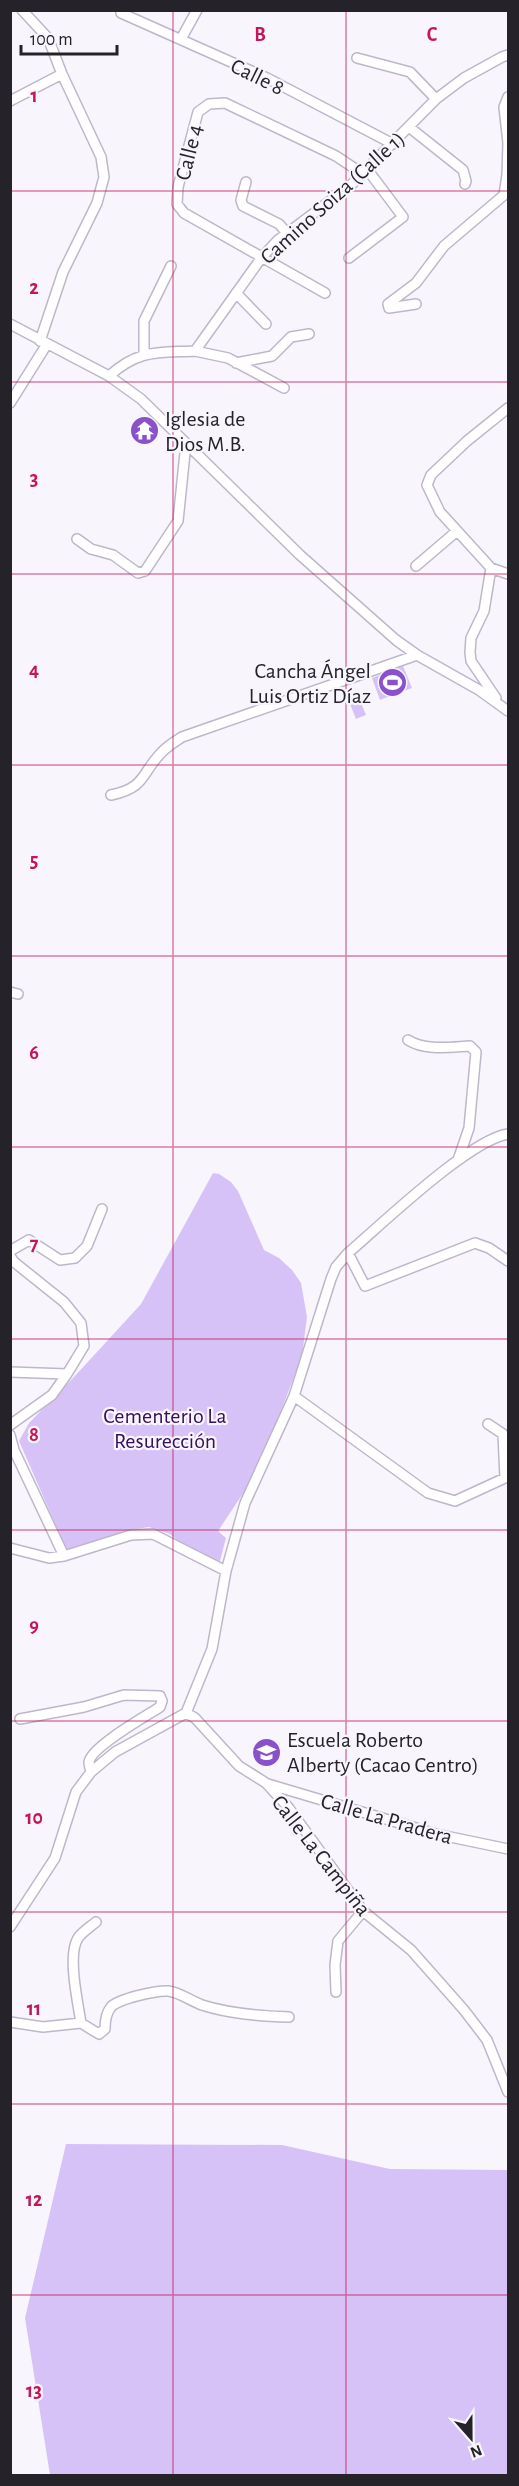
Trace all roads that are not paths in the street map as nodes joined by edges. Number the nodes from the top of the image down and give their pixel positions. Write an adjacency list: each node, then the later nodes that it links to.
1 (22, 10): 7 (street)
2 (197, 10): 4 (street)
3 (121, 12): 4 (street, Calle 8)
4 (181, 39): 12 (street, Calle 8)
5 (508, 55): 9 (street, Camino Soiza (Calle 1))
6 (357, 58): 9 (street)
7 (62, 74): 10 (street); 26 (street)
8 (508, 97): 22 (street)
9 (436, 99): 11 (street, Camino Soiza (Calle 1))
10 (10, 100)
11 (409, 127): 12 (street, Camino Soiza (Calle 1)); 15 (street)
12 (393, 144): 13 (street, Camino Soiza (Calle 1))
13 (365, 172): 16 (street, Camino Soiza (Calle 1)); 17 (street, Calle 4); 18 (street)
14 (246, 182): 16 (street)
15 (465, 184)
16 (288, 233): 17 (street, Camino Soiza (Calle 1))
17 (262, 257): 20 (street, Calle 4); 21 (street, Camino Soiza (Calle 1))
18 (349, 258)
19 (171, 266): 28 (street)
20 (325, 292)
21 (236, 293): 24 (street); 27 (street, Camino Soiza (Calle 1))
22 (416, 304)
23 (10, 324): 26 (street)
24 (266, 324)
25 (309, 334): 29 (street)
26 (44, 342): 30 (street); 32 (street)
27 (195, 351): 28 (street); 29 (street)
28 (144, 354): 30 (street)
29 (236, 363): 31 (street)
30 (109, 376): 34 (street)
31 (284, 388)
32 (10, 403)
33 (508, 408): 35 (street)
34 (186, 443): 36 (street); 40 (street)
35 (457, 531): 37 (street); 38 (street)
36 (77, 538)
37 (416, 566)
38 (491, 568): 39 (street); 41 (street)
39 (508, 574)
40 (417, 655): 41 (street); 43 (street)
41 (499, 703): 42 (street)
42 (508, 711)
43 (111, 795)
44 (408, 1040): 46 (street)
45 (508, 1134): 46 (street)
46 (458, 1161): 49 (street)
47 (102, 1209): 48 (street)
48 (10, 1251)
49 (348, 1253): 51 (street); 54 (street)
50 (10, 1256): 53 (street)
51 (508, 1262)
52 (10, 1372): 53 (street)
53 (68, 1374): 55 (street)
54 (294, 1396): 56 (street); 60 (street)
55 (12, 1422)
56 (488, 1424)
57 (10, 1435): 59 (street)
58 (10, 1548): 59 (street)
59 (64, 1556): 60 (street)
60 (226, 1571): 61 (street)
61 (186, 1713): 63 (street); 64 (street, Calle La Campiña)
62 (20, 1719): 63 (street)
63 (91, 1772): 68 (street)
64 (266, 1783): 65 (street, Calle La Pradera); 66 (street, Calle La Campiña)
65 (508, 1850)
66 (363, 1911): 69 (street); 73 (street, Calle La Campiña)
67 (96, 1922): 72 (street)
68 (10, 1927)
69 (336, 1992)
70 (289, 2017): 72 (street)
71 (10, 2022): 72 (street)
72 (81, 2023)
73 (508, 2092)

